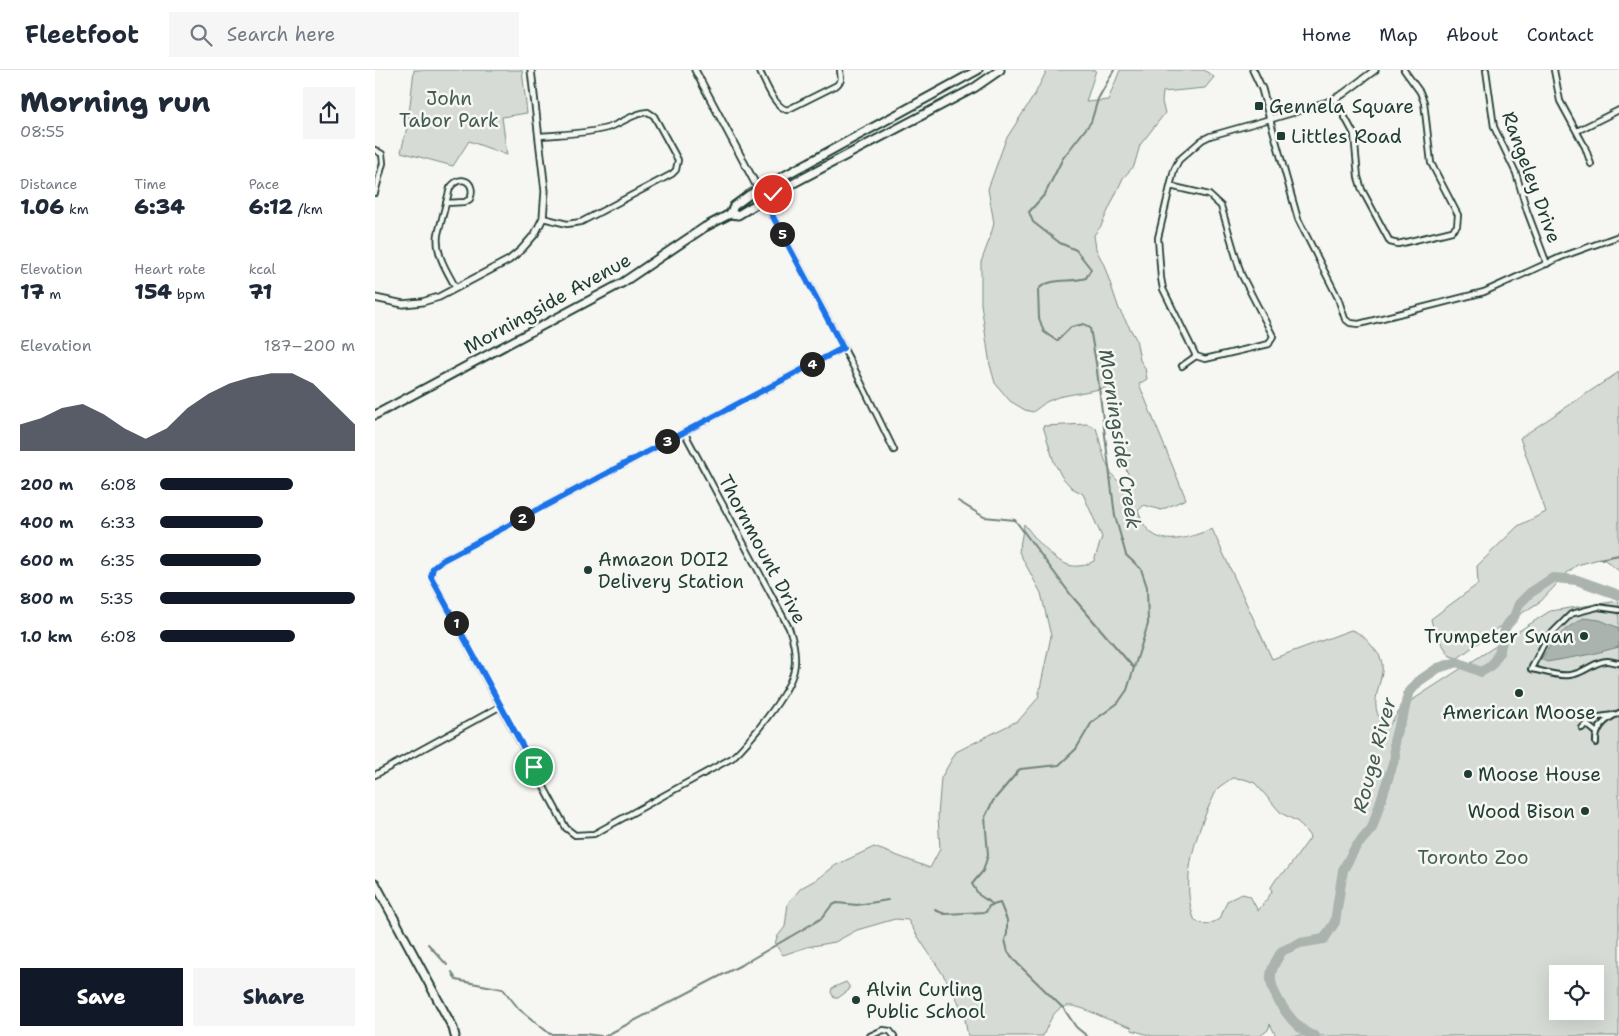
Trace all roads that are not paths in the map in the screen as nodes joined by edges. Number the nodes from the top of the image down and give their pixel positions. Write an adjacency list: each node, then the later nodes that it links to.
1 (531, 70): 16 (street)
2 (695, 70): 21 (street)
3 (759, 70): 4 (street)
4 (840, 70)
5 (978, 70): 21 (main road, Morningside Avenue)
6 (1000, 70): 23 (main road, Morningside Avenue)
7 (1253, 70): 14 (street)
8 (1375, 70): 12 (street)
9 (1404, 70): 12 (street)
10 (1486, 70): 28 (street, Rangeley Drive)
11 (1554, 70): 15 (street)
12 (1335, 99): 14 (street)
13 (1619, 110): 15 (street)
14 (1270, 119): 20 (street); 28 (street)
15 (1577, 132): 18 (street)
16 (540, 136): 26 (street); 26 (street)
17 (375, 150): 19 (street)
18 (1591, 164)
19 (377, 174): 22 (street)
20 (1170, 186): 32 (street); 32 (street)
21 (759, 190): 23 (street); 25 (main road, Morningside Avenue)
22 (375, 194)
23 (764, 200): 25 (main road, Morningside Avenue); 31 (street)
24 (446, 204): 24 (street); 29 (street)
25 (730, 214): 34 (main road, Morningside Avenue)
26 (543, 218): 29 (street)
27 (1619, 236): 28 (street)
28 (1547, 264)
29 (456, 288): 30 (street)
30 (375, 298)
31 (843, 348): 35 (street, Thornmount Drive); 36 (street)
32 (1196, 356): 33 (street)
33 (1182, 366)
34 (375, 415)
35 (684, 432): 39 (street, Thornmount Drive); 39 (street, Thornmount Drive)
36 (894, 450)
37 (1619, 610): 38 (street)
38 (1619, 663)
39 (501, 706): 45 (street)
40 (1617, 714): 41 (street); 43 (street)
41 (1585, 724): 42 (street); 43 (street)
42 (1581, 728)
43 (1596, 732): 44 (street)
44 (1596, 743)
45 (375, 775)
46 (375, 883): 47 (main road)
47 (453, 1028): 48 (main road); 49 (main road)
48 (455, 1036)
49 (461, 1036)
50 (870, 1036): 51 (street)
51 (894, 1036)

